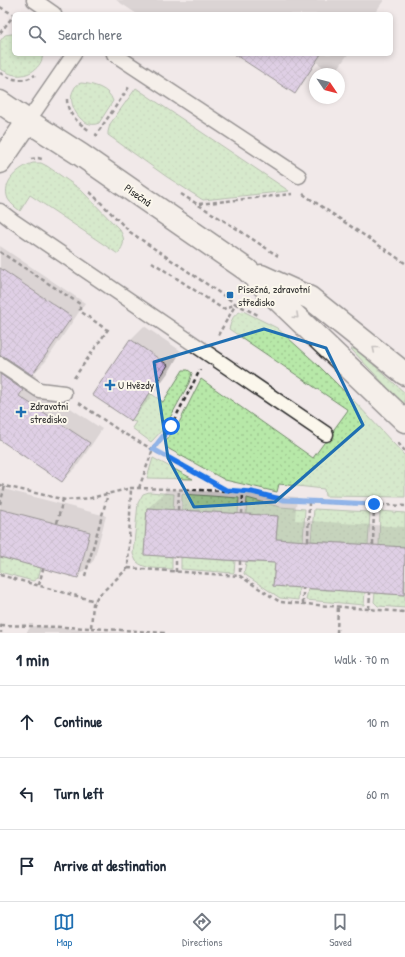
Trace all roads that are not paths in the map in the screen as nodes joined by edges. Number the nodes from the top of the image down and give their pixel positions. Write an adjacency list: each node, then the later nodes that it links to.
1 (34, 0): 2 (lane)
2 (51, 12)
3 (73, 56): 6 (lane)
4 (117, 56): 8 (lane)
5 (0, 102): 6 (street, Písečná)
6 (28, 121): 7 (street); 10 (street, Písečná)
7 (0, 162)
8 (299, 176)
9 (0, 211): 15 (lane)
10 (247, 270): 12 (street, Písečná, one-way to 10); 14 (street, Písečná, one-way to 14)
11 (0, 364): 13 (lane)
12 (405, 374)
13 (64, 393)
14 (405, 421)
15 (326, 434)

